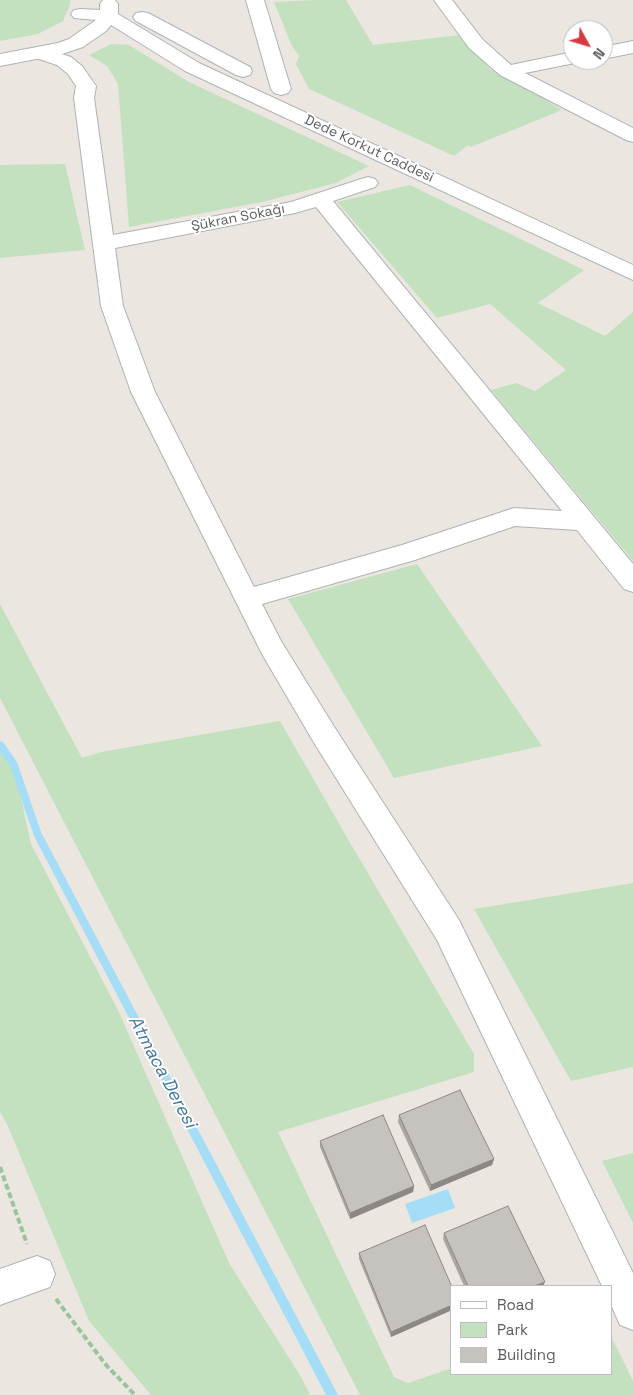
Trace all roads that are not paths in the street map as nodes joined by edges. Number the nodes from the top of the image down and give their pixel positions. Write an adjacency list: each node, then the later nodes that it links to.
1 (130, 0): 6 (street)
2 (255, 0): 14 (street)
3 (443, 0): 13 (street)
4 (109, 9): 5 (street); 6 (street); 10 (street); 20 (street, Dede Korkut Caddesi)
5 (75, 17): 8 (street)
6 (157, 24): 14 (street, Dede Korkut Caddesi)
7 (633, 47): 9 (street)
8 (0, 48)
9 (613, 50)
10 (40, 53): 11 (street); 18 (street)
11 (0, 60)
12 (563, 60): 13 (street)
13 (506, 71): 15 (street)
14 (281, 89): 19 (street, Dede Korkut Caddesi)
15 (633, 136)
16 (368, 183): 17 (street, Şükran Sokağı)
17 (320, 199): 18 (street, Şükran Sokağı); 21 (street)
18 (105, 243): 23 (street)
19 (633, 254)
20 (633, 273)
21 (584, 521): 22 (street); 23 (street)
22 (633, 582)
23 (248, 598): 26 (street)
24 (37, 1274): 25 (street)
25 (0, 1287)
26 (633, 1312)

